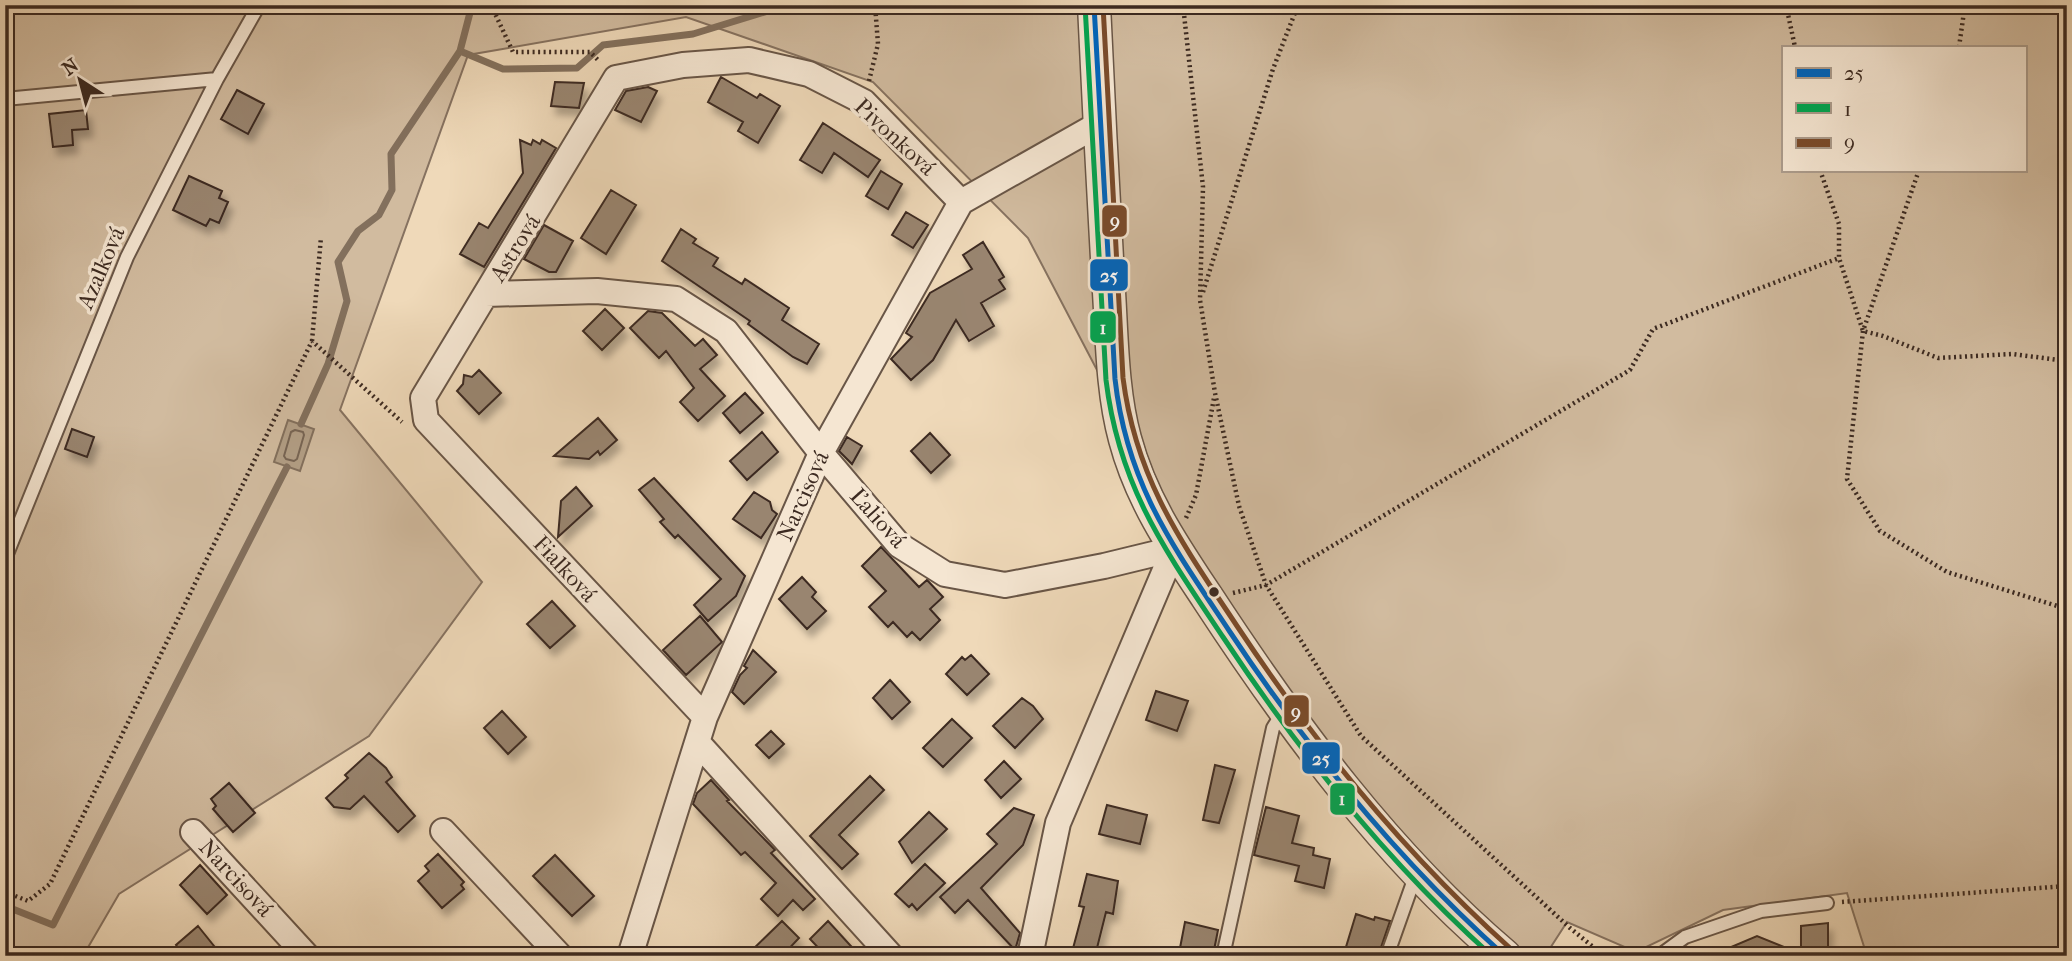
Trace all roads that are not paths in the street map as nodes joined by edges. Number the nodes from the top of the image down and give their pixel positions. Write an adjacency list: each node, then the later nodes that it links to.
1 (258, 5): 4 (lane, Azalková)
2 (1094, 5): 6 (street)
3 (616, 78): 7 (street, Pivonková); 8 (street, Astrová)
4 (216, 79): 5 (lane); 12 (lane, Azalková)
5 (5, 99)
6 (1099, 124): 7 (street); 11 (street)
7 (961, 202): 10 (street, Narcisová)
8 (486, 294): 9 (street, Astrová); 10 (street, Ľaliová)
9 (417, 424): 14 (street, Fialková)
10 (821, 453): 11 (street, Ľaliová); 14 (street, Narcisová)
11 (1174, 549): 13 (street); 24 (street)
12 (5, 559)
13 (1284, 710): 18 (street); 25 (lane)
14 (705, 718): 15 (street, Narcisová)
15 (698, 743): 22 (street, Narcisová); 23 (street)
16 (443, 831): 21 (street)
17 (193, 832): 20 (street, Narcisová)
18 (1418, 870): 26 (lane); 27 (street)
19 (1827, 903): 28 (lane)
20 (307, 956)
21 (559, 956)
22 (630, 956)
23 (891, 956)
24 (1030, 956)
25 (1223, 956)
26 (1387, 956)
27 (1505, 956)
28 (1659, 956)

